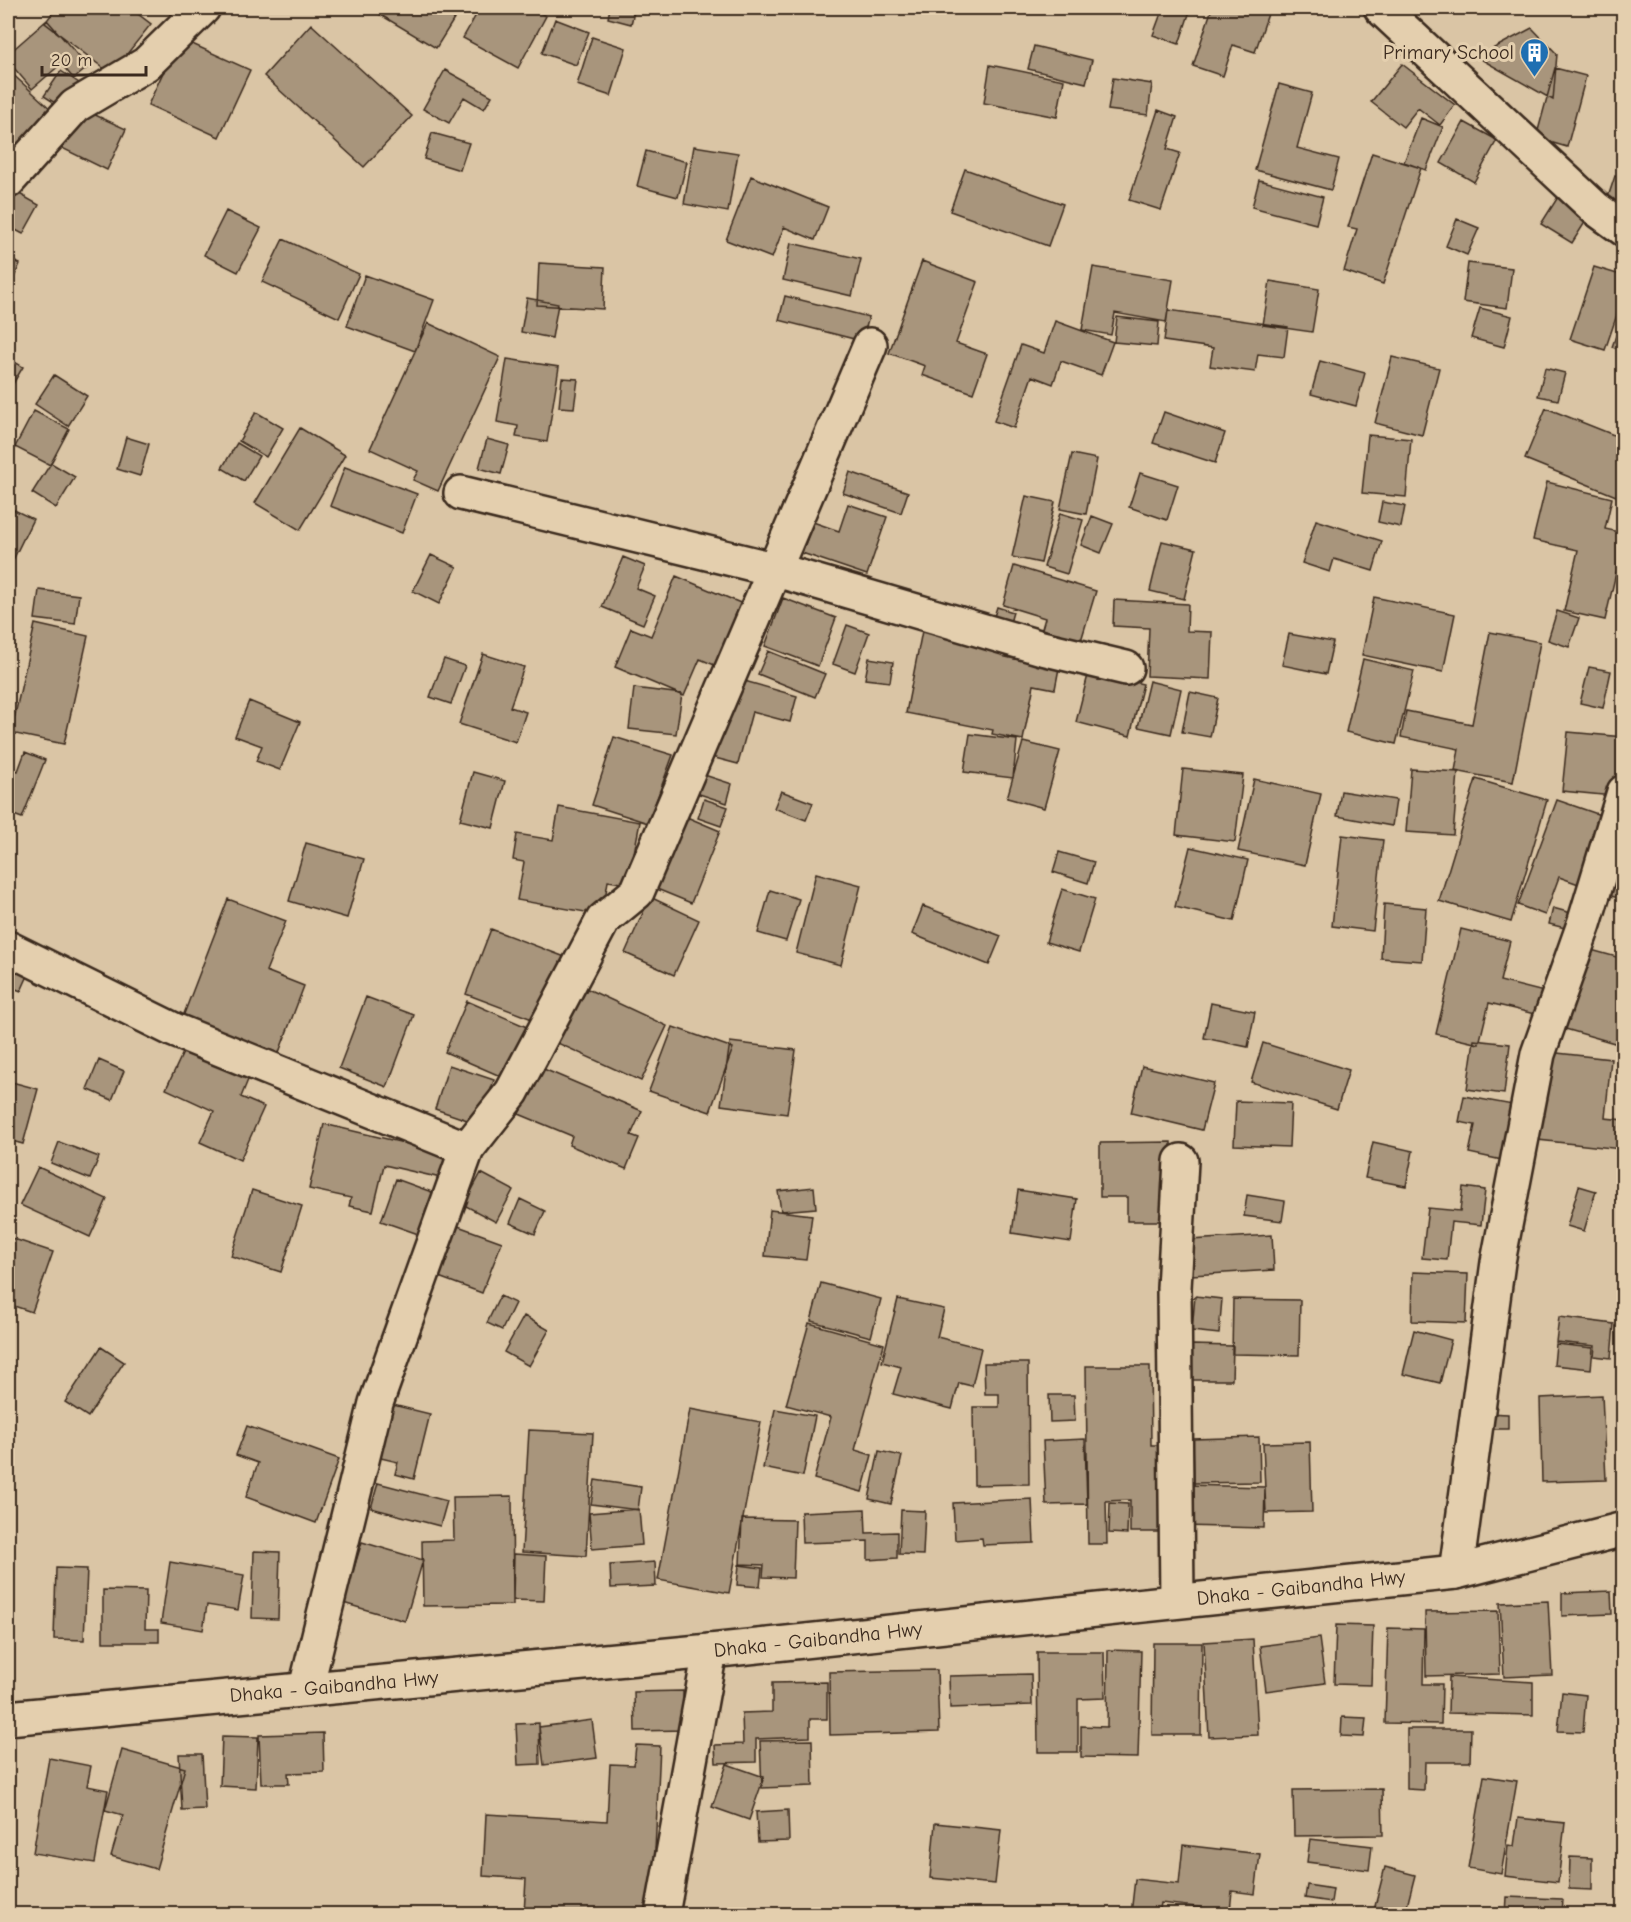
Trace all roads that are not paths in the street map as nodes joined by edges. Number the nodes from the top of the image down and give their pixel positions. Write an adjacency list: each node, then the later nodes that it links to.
1 (202, 8): 3 (street)
2 (1381, 8): 4 (street)
3 (8, 181)
4 (1623, 229)
5 (870, 345): 7 (street)
6 (462, 493): 7 (street)
7 (773, 568): 8 (street); 11 (street)
8 (1126, 668)
9 (1623, 792): 14 (street)
10 (8, 948): 11 (street)
11 (467, 1149): 17 (street)
12 (1181, 1161): 15 (street)
13 (1623, 1529): 14 (street, Dhaka - Gaibandha Hwy)
14 (1456, 1572): 15 (street, Dhaka - Gaibandha Hwy)
15 (1177, 1599): 16 (street, Dhaka - Gaibandha Hwy)
16 (710, 1651): 17 (street, Dhaka - Gaibandha Hwy); 19 (street)
17 (306, 1688): 18 (street, Dhaka - Gaibandha Hwy)
18 (8, 1718)
19 (662, 1914)

